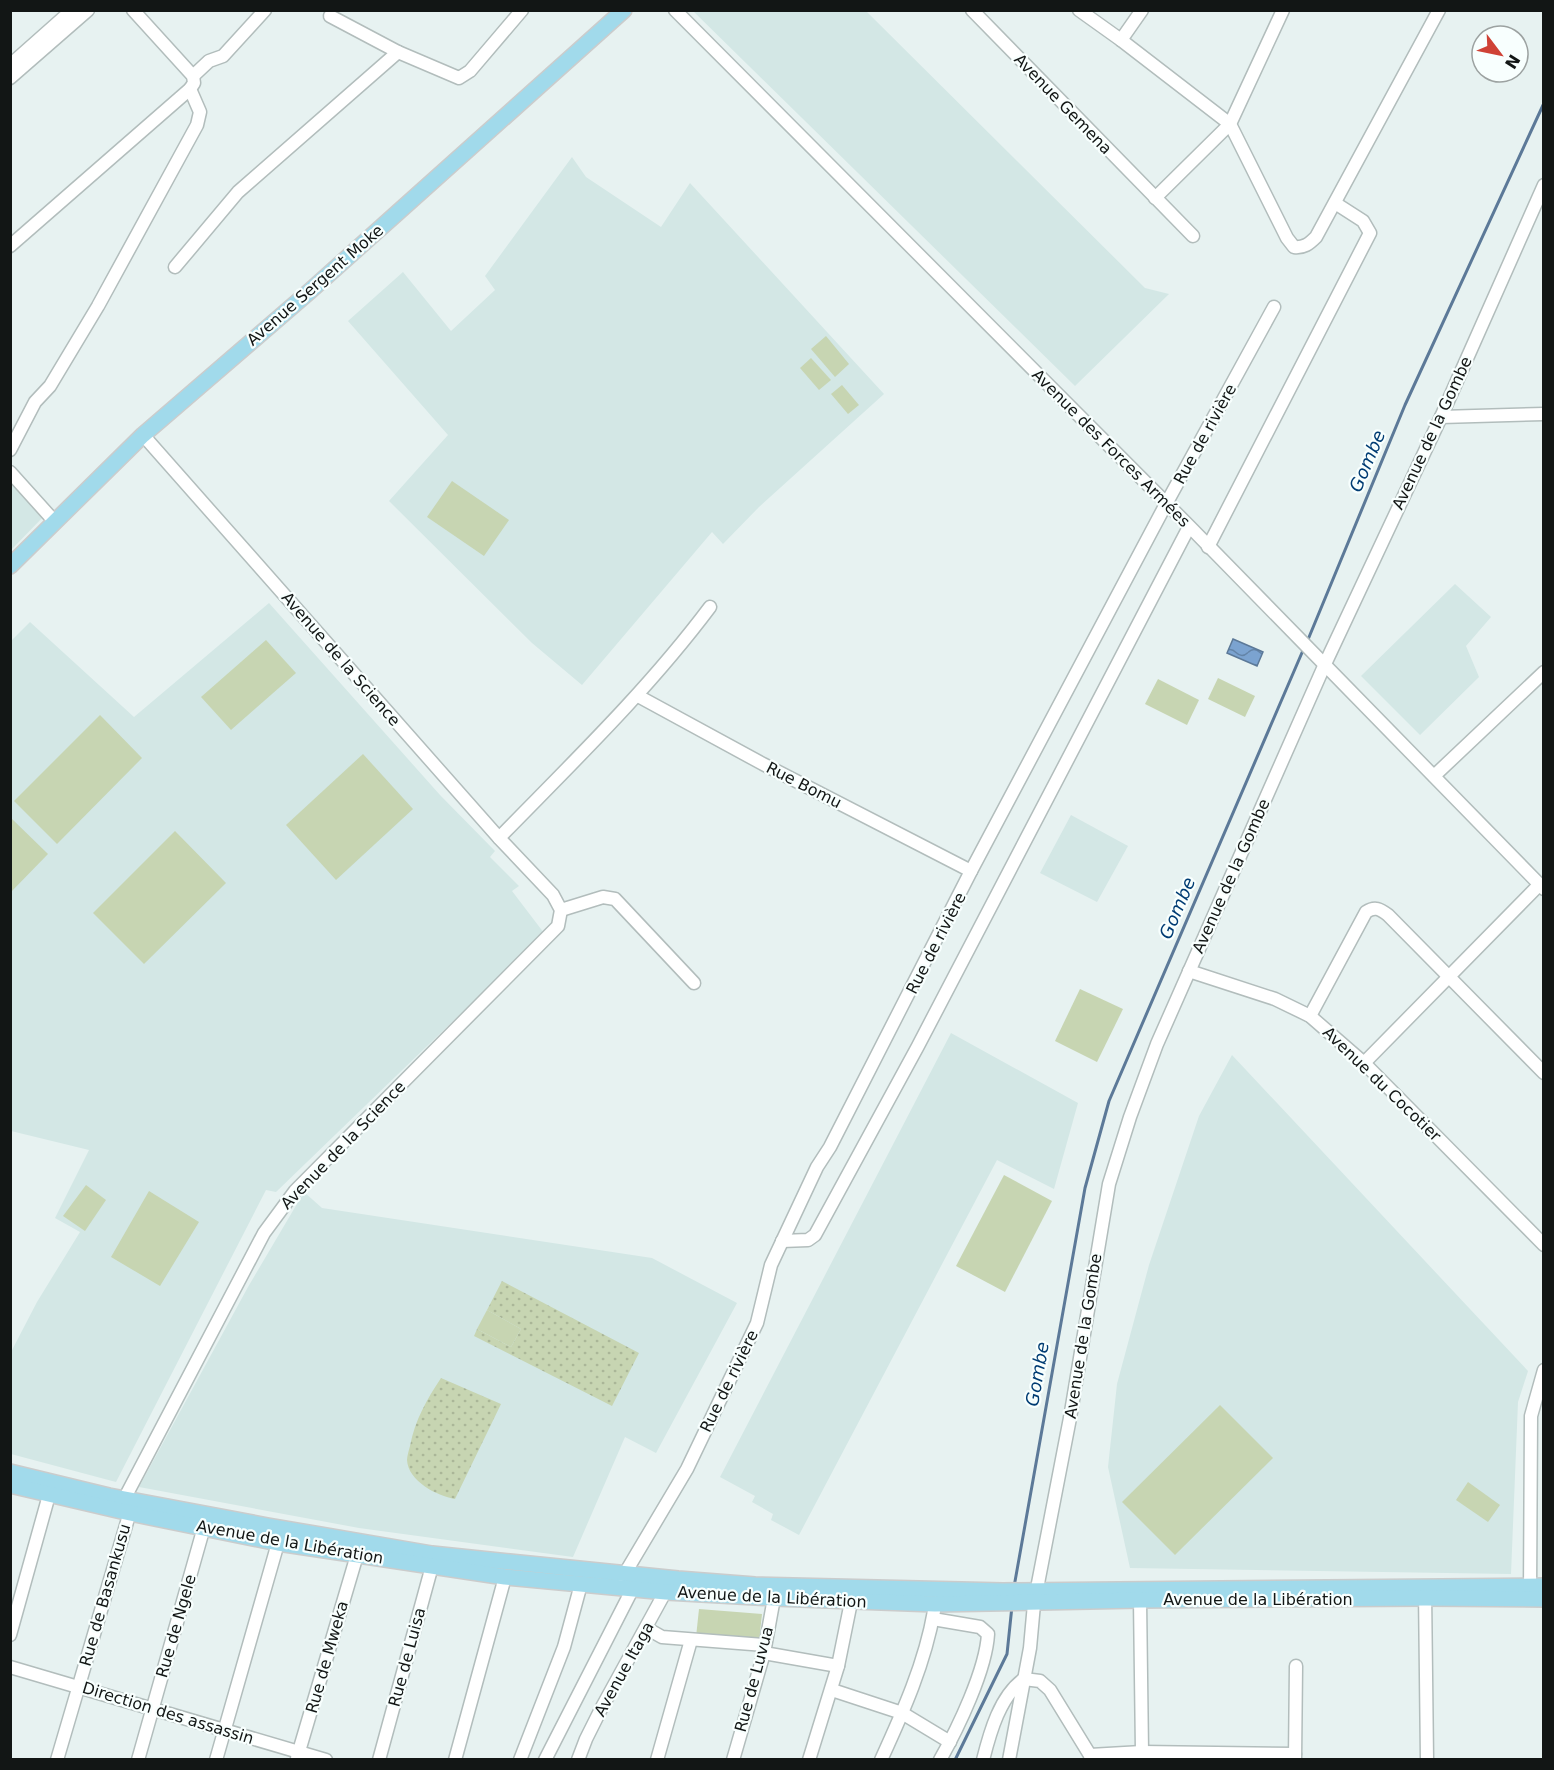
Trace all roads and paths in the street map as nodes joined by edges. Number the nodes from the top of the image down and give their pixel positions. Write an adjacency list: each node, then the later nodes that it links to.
1 (72, 10): 16 (street)
2 (88, 10): 17 (street)
3 (133, 10): 18 (street)
4 (265, 10): 18 (street)
5 (522, 10): 15 (street)
6 (624, 10): 29 (main road, Avenue Sergent Moke)
7 (675, 10): 32 (street, Avenue des Forces Armées)
8 (972, 10): 21 (street, Avenue Gemena)
9 (1079, 10): 14 (street)
10 (1142, 10): 14 (street)
11 (1282, 10): 19 (street)
12 (1439, 10): 22 (street)
13 (330, 16): 15 (street)
14 (1121, 40): 19 (street)
15 (398, 52): 25 (street)
16 (10, 64)
17 (10, 78)
18 (192, 82): 24 (street); 30 (street)
19 (1230, 124): 21 (street); 22 (street)
20 (1544, 186): 28 (street, Avenue de la Gombe)
21 (1155, 198): 23 (street, Avenue Gemena)
22 (1335, 203): 35 (street)
23 (1193, 237)
24 (10, 246)
25 (175, 267)
26 (1274, 307): 32 (street, Rue de rivière)
27 (1544, 414): 28 (street)
28 (1441, 417): 38 (street, Avenue de la Gombe)
29 (143, 435): 33 (main road, Avenue Sergent Moke); 42 (street, Avenue de la Science)
30 (10, 450)
31 (10, 472): 33 (street)
32 (1166, 504): 34 (street, Avenue des Forces Armées); 43 (street, Rue de rivière)
33 (55, 522): 36 (main road, Avenue Sergent Moke)
34 (1189, 527): 35 (street, Avenue des Forces Armées); 52 (street)
35 (1208, 547): 38 (street, Avenue des Forces Armées)
36 (10, 566)
37 (710, 607): 40 (street)
38 (1324, 664): 41 (street, Avenue des Forces Armées); 46 (street, Avenue de la Gombe)
39 (1544, 672): 41 (street)
40 (638, 696): 42 (street); 43 (street, Rue Bomu)
41 (1434, 776): 44 (street, Avenue des Forces Armées)
42 (499, 838): 45 (street, Avenue de la Science)
43 (971, 871): 52 (street, Rue de rivière)
44 (1541, 887): 47 (street)
45 (561, 910): 48 (street); 58 (street, Avenue de la Science)
46 (1189, 971): 49 (street, Avenue du Cocotier); 70 (street, Avenue de la Gombe)
47 (1448, 976): 49 (street); 50 (street); 51 (street)
48 (694, 983)
49 (1310, 1016): 50 (street, Avenue du Cocotier)
50 (1364, 1063): 53 (street, Avenue du Cocotier)
51 (1544, 1073)
52 (782, 1241): 64 (street, Rue de rivière)
53 (1544, 1245)
54 (1544, 1370): 68 (street)
55 (10, 1472): 58 (main road, Avenue de la Libération)
56 (10, 1485): 57 (main road, Avenue de la Libération)
57 (49, 1496): 58 (main road, Avenue de la Libération); 76 (street)
58 (126, 1505): 59 (main road, Avenue de la Libération); 62 (main road, Avenue de la Libération); 83 (street, Rue de Basankusu)
59 (204, 1527): 60 (main road, Avenue de la Libération); 85 (street, Rue de Ngele)
60 (278, 1543): 61 (main road, Avenue de la Libération); 87 (street)
61 (357, 1554): 62 (main road, Avenue de la Libération); 89 (street, Rue de Mweka)
62 (432, 1560): 63 (main road, Avenue de la Libération); 64 (main road, Avenue de la Libération); 97 (street, Rue de Luisa)
63 (505, 1577): 65 (main road, Avenue de la Libération); 98 (street)
64 (625, 1583): 65 (main road, Avenue de la Libération); 66 (main road, Avenue de la Libération); 100 (street, Rue de rivière)
65 (581, 1584): 99 (street)
66 (669, 1585): 69 (main road, Avenue de la Libération); 71 (main road, Avenue de la Libération); 75 (street, Avenue Itaga)
67 (1425, 1592): 68 (main road, Avenue de la Libération); 70 (main road, Avenue de la Libération); 72 (main road, Avenue de la Libération); 109 (street)
68 (1537, 1593)
69 (1000, 1597): 70 (main road, Avenue de la Libération); 74 (main road, Avenue de la Libération)
70 (1030, 1597): 72 (main road, Avenue de la Libération); 82 (street, Avenue de la Gombe)
71 (774, 1598): 73 (main road, Avenue de la Libération); 78 (street, Rue de Luvua)
72 (1140, 1600): 90 (street)
73 (851, 1602): 74 (main road, Avenue de la Libération); 79 (street)
74 (934, 1611): 86 (street); 88 (street)
75 (646, 1628): 77 (street); 101 (street, Avenue Itaga)
76 (10, 1635)
77 (691, 1640): 78 (street); 102 (street)
78 (764, 1649): 79 (street); 103 (street, Rue de Luvua)
79 (838, 1666): 84 (street)
80 (1296, 1666): 92 (street)
81 (10, 1667): 83 (street, Direction des assassin)
82 (1024, 1679): 91 (street); 107 (street); 108 (street, Avenue de la Gombe)
83 (78, 1687): 85 (street, Direction des assassin); 93 (street, Rue de Basankusu)
84 (832, 1690): 86 (street); 104 (street)
85 (153, 1708): 87 (street, Direction des assassin); 94 (street, Rue de Ngele)
86 (902, 1713): 88 (street); 105 (street)
87 (225, 1730): 89 (street, Direction des assassin); 95 (street)
88 (950, 1742): 106 (street)
89 (298, 1756): 96 (street, Direction des assassin)
90 (1145, 1756): 91 (street); 92 (street)
91 (1091, 1757)
92 (1295, 1757)
93 (57, 1760)
94 (138, 1760)
95 (216, 1760)
96 (326, 1760)
97 (379, 1760)
98 (455, 1760)
99 (520, 1760)
100 (545, 1760)
101 (578, 1760)
102 (657, 1760)
103 (733, 1760)
104 (809, 1760)
105 (881, 1760)
106 (940, 1760)
107 (983, 1760)
108 (1009, 1760)
109 (1427, 1760)

